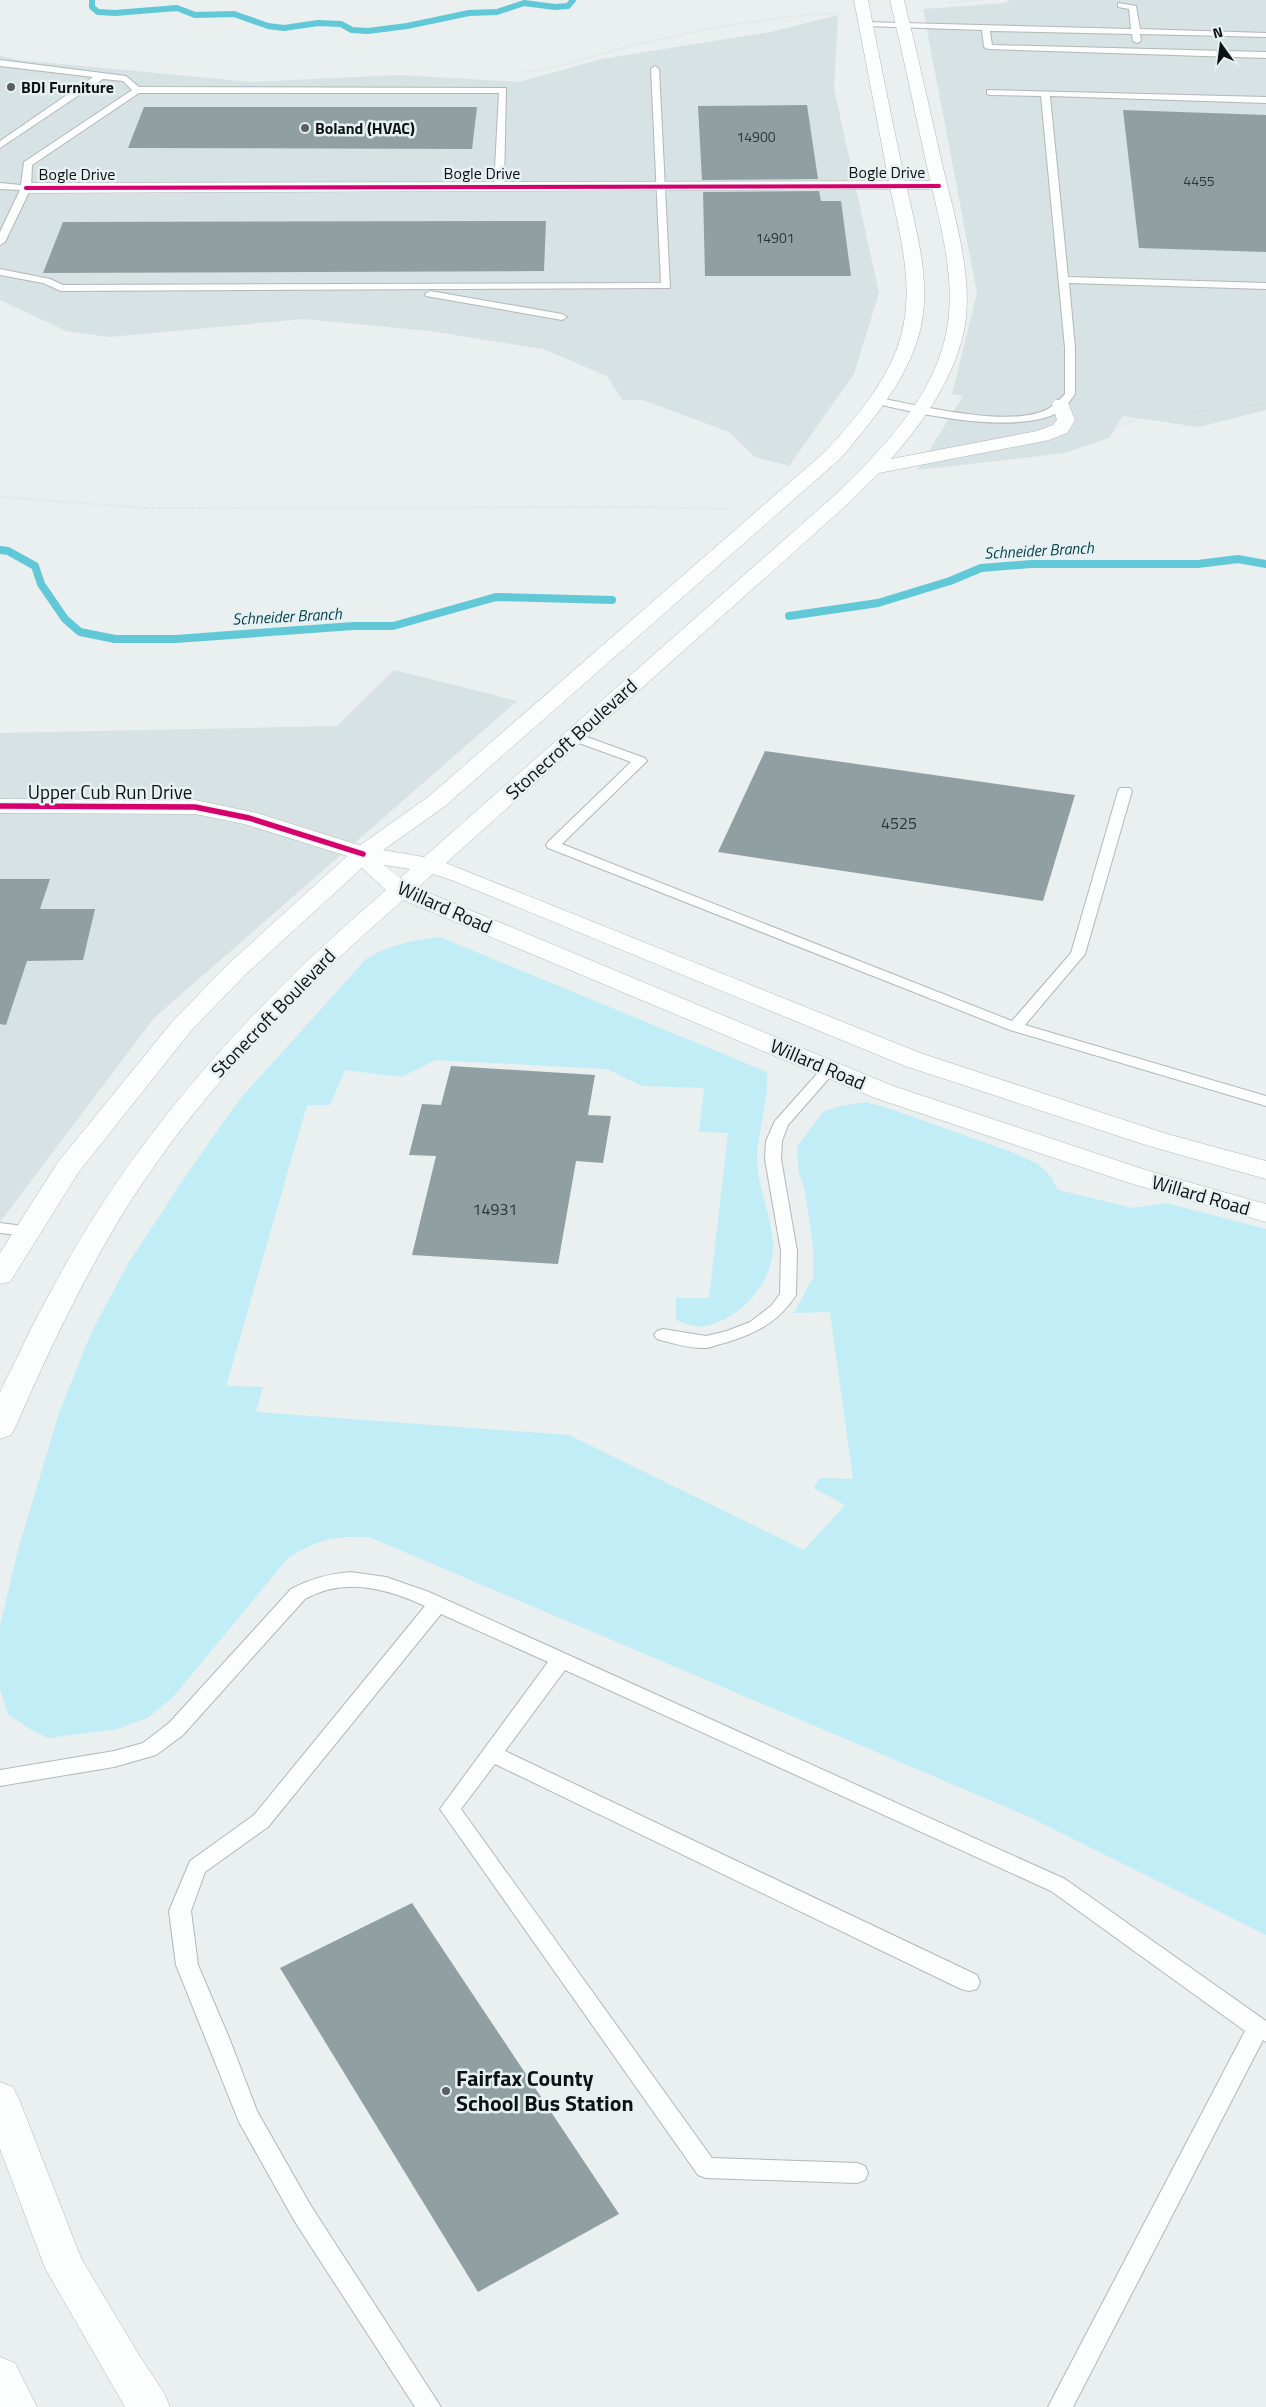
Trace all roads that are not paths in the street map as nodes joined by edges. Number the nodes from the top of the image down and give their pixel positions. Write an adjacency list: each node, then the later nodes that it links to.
1 (861, 0): 4 (main road)
2 (896, 0): 5 (main road, Stonecroft Boulevard)
3 (1121, 5): 7 (lane)
4 (865, 24): 5 (lane); 19 (main road)
5 (903, 25): 6 (lane); 23 (main road, Stonecroft Boulevard)
6 (986, 28): 7 (lane); 9 (lane)
7 (1136, 32): 8 (lane); 9 (lane)
8 (1266, 35)
9 (1138, 51): 10 (lane)
10 (1266, 54)
11 (0, 63): 13 (lane)
12 (655, 69): 22 (lane)
13 (101, 76): 14 (lane); 18 (lane)
14 (137, 90): 21 (lane); 24 (lane)
15 (990, 92): 16 (lane)
16 (1045, 93): 17 (lane); 27 (lane)
17 (1266, 100)
18 (0, 145)
19 (897, 185): 22 (main road, Bogle Drive); 23 (main road, Bogle Drive); 31 (main road)
20 (0, 186): 24 (lane)
21 (499, 186): 22 (main road, Bogle Drive); 24 (main road, Bogle Drive)
22 (662, 186): 29 (lane)
23 (939, 186): 33 (main road, Stonecroft Boulevard)
24 (26, 188): 25 (lane)
25 (0, 242)
26 (0, 272): 29 (lane)
27 (1063, 280): 28 (lane); 32 (lane)
28 (1266, 286)
29 (386, 287): 30 (lane)
30 (562, 317)
31 (878, 401): 33 (lane); 38 (main road)
32 (1061, 404): 33 (lane); 34 (main road)
33 (922, 408): 34 (main road, Stonecroft Boulevard)
34 (874, 468): 35 (main road, Stonecroft Boulevard)
35 (574, 736): 39 (main road, Stonecroft Boulevard); 41 (lane)
36 (1125, 791): 41 (lane)
37 (0, 806): 38 (main road, Upper Cub Run Drive)
38 (363, 854): 39 (main road, Willard Road); 40 (main road, Willard Road); 47 (main road)
39 (429, 865): 40 (main road, Stonecroft Boulevard); 44 (main road, Willard Road)
40 (401, 890): 42 (main road, Willard Road); 50 (main road, Stonecroft Boulevard)
41 (1015, 1027): 43 (lane)
42 (829, 1069): 45 (main road, Willard Road); 49 (lane)
43 (1266, 1101)
44 (1266, 1170)
45 (1266, 1213)
46 (0, 1228): 47 (lane)
47 (26, 1231): 48 (main road)
48 (0, 1275)
49 (663, 1335)
50 (0, 1428)
51 (438, 1604): 52 (lane); 54 (lane); 62 (lane)
52 (561, 1660): 53 (lane); 56 (lane)
53 (491, 1754): 55 (lane); 58 (lane)
54 (0, 1778)
55 (969, 1982)
56 (1262, 2030): 63 (lane)
57 (0, 2099): 61 (main road)
58 (857, 2173)
59 (0, 2377): 60 (main road)
60 (16, 2407)
61 (149, 2407)
62 (429, 2407)
63 (1060, 2407)

